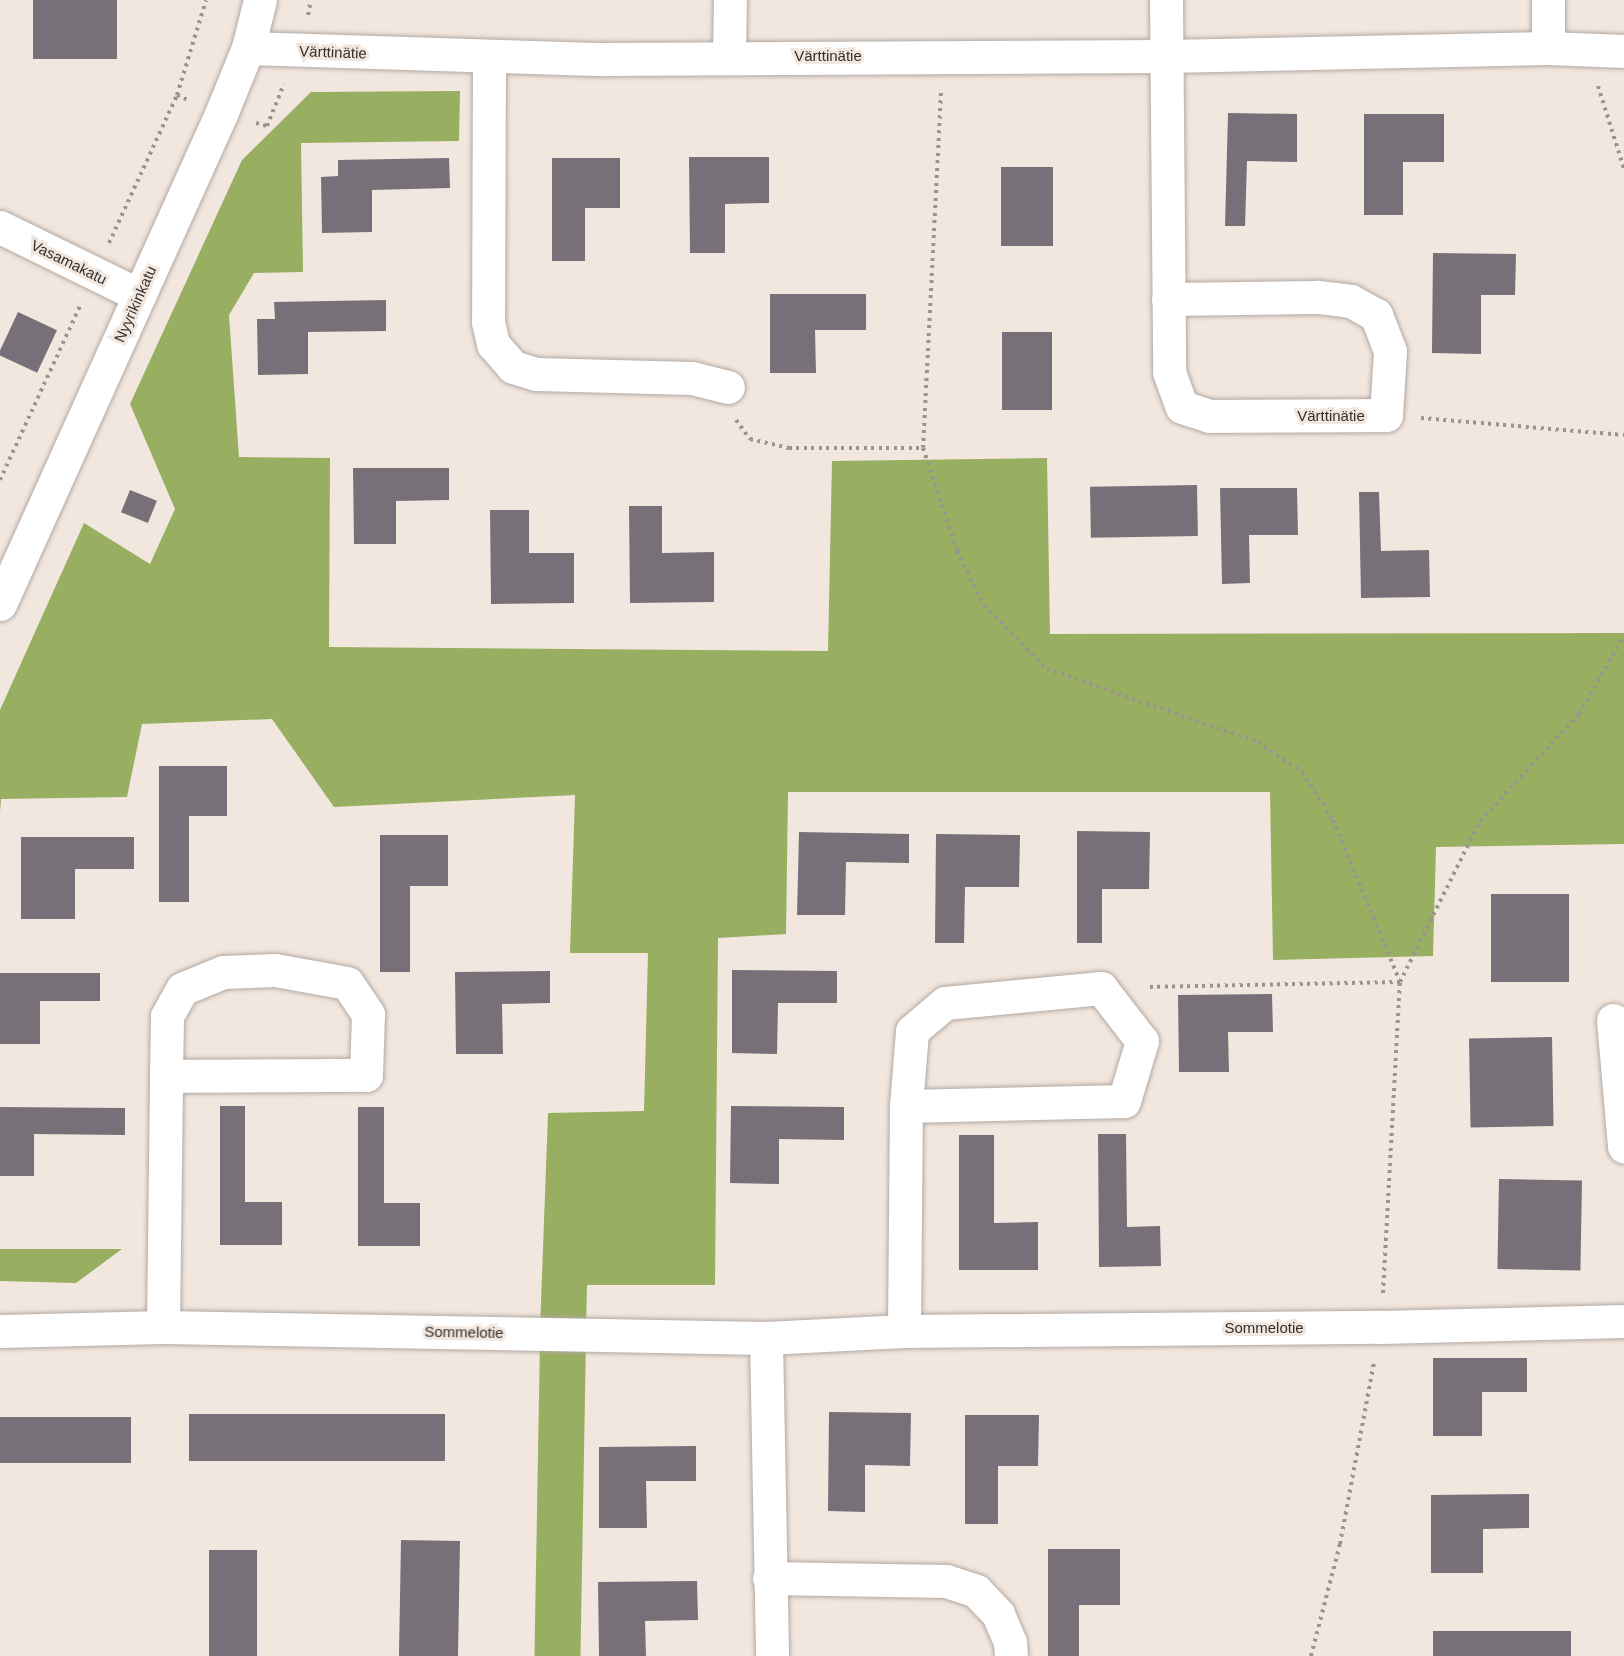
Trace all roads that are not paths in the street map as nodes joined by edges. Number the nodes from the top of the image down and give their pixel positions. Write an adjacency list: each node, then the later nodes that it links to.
1 (260, 0): 5 (street, Nyyrikinkatu)
2 (729, 0): 8 (street)
3 (1166, 0): 10 (street)
4 (1548, 0): 6 (street)
5 (248, 48): 9 (street, Värttinätie); 12 (street, Nyyrikinkatu)
6 (1548, 48): 7 (street, Värttinätie); 10 (street, Värttinätie)
7 (1624, 51)
8 (729, 55): 9 (street, Värttinätie); 10 (street, Värttinätie)
9 (489, 56): 14 (street)
10 (1166, 56): 13 (street, Värttinätie)
11 (0, 227): 12 (street, Vasamakatu)
12 (139, 295): 15 (street, Nyyrikinkatu)
13 (1168, 299): 13 (street, Värttinätie)
14 (728, 387)
15 (0, 604)
16 (1613, 1020): 19 (street)
17 (166, 1076): 17 (street); 21 (street)
18 (906, 1106): 18 (street); 23 (street)
19 (1624, 1147)
20 (1624, 1321): 23 (street, Sommelotie)
21 (163, 1327): 22 (street, Sommelotie); 24 (street, Sommelotie)
22 (0, 1331)
23 (904, 1331): 24 (street, Sommelotie)
24 (765, 1338): 25 (street)
25 (769, 1578): 26 (street); 27 (street)
26 (772, 1656)
27 (1011, 1656)

